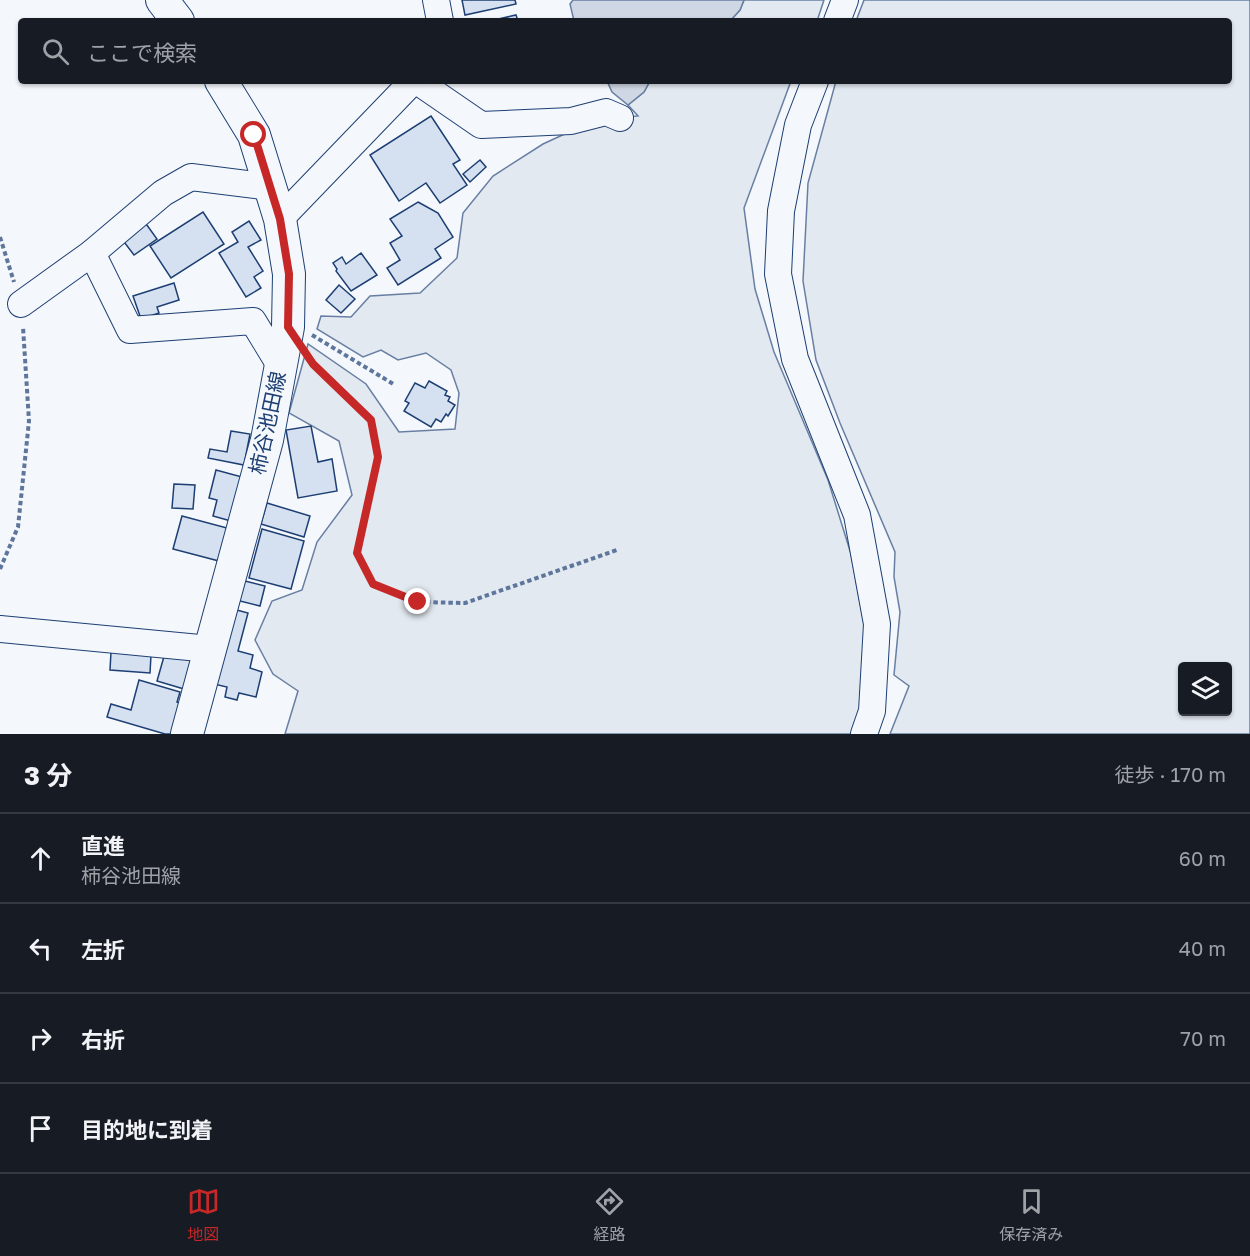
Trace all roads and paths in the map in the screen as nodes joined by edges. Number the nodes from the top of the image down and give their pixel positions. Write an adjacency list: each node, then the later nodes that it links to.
1 (162, 0): 4 (main road)
2 (436, 0): 5 (street)
3 (844, 0): 6 (street)
4 (176, 18)
5 (439, 18)
6 (838, 18)
7 (223, 84): 12 (main road, 柿谷池田線)
8 (412, 84): 13 (street)
9 (420, 84): 11 (street)
10 (814, 84): 25 (street)
11 (620, 118)
12 (270, 187): 13 (main road, 柿谷池田線); 15 (street)
13 (280, 219): 17 (main road, 柿谷池田線)
14 (0, 237): 16 (path)
15 (92, 253): 16 (street); 18 (street)
16 (21, 304): 21 (path)
17 (288, 324): 18 (main road, 柿谷池田線); 19 (path); 20 (path)
18 (281, 367): 23 (main road, 柿谷池田線)
19 (395, 385)
20 (617, 550)
21 (0, 569)
22 (0, 629): 23 (street)
23 (210, 649): 24 (main road, 柿谷池田線)
24 (187, 734)
25 (864, 734)

